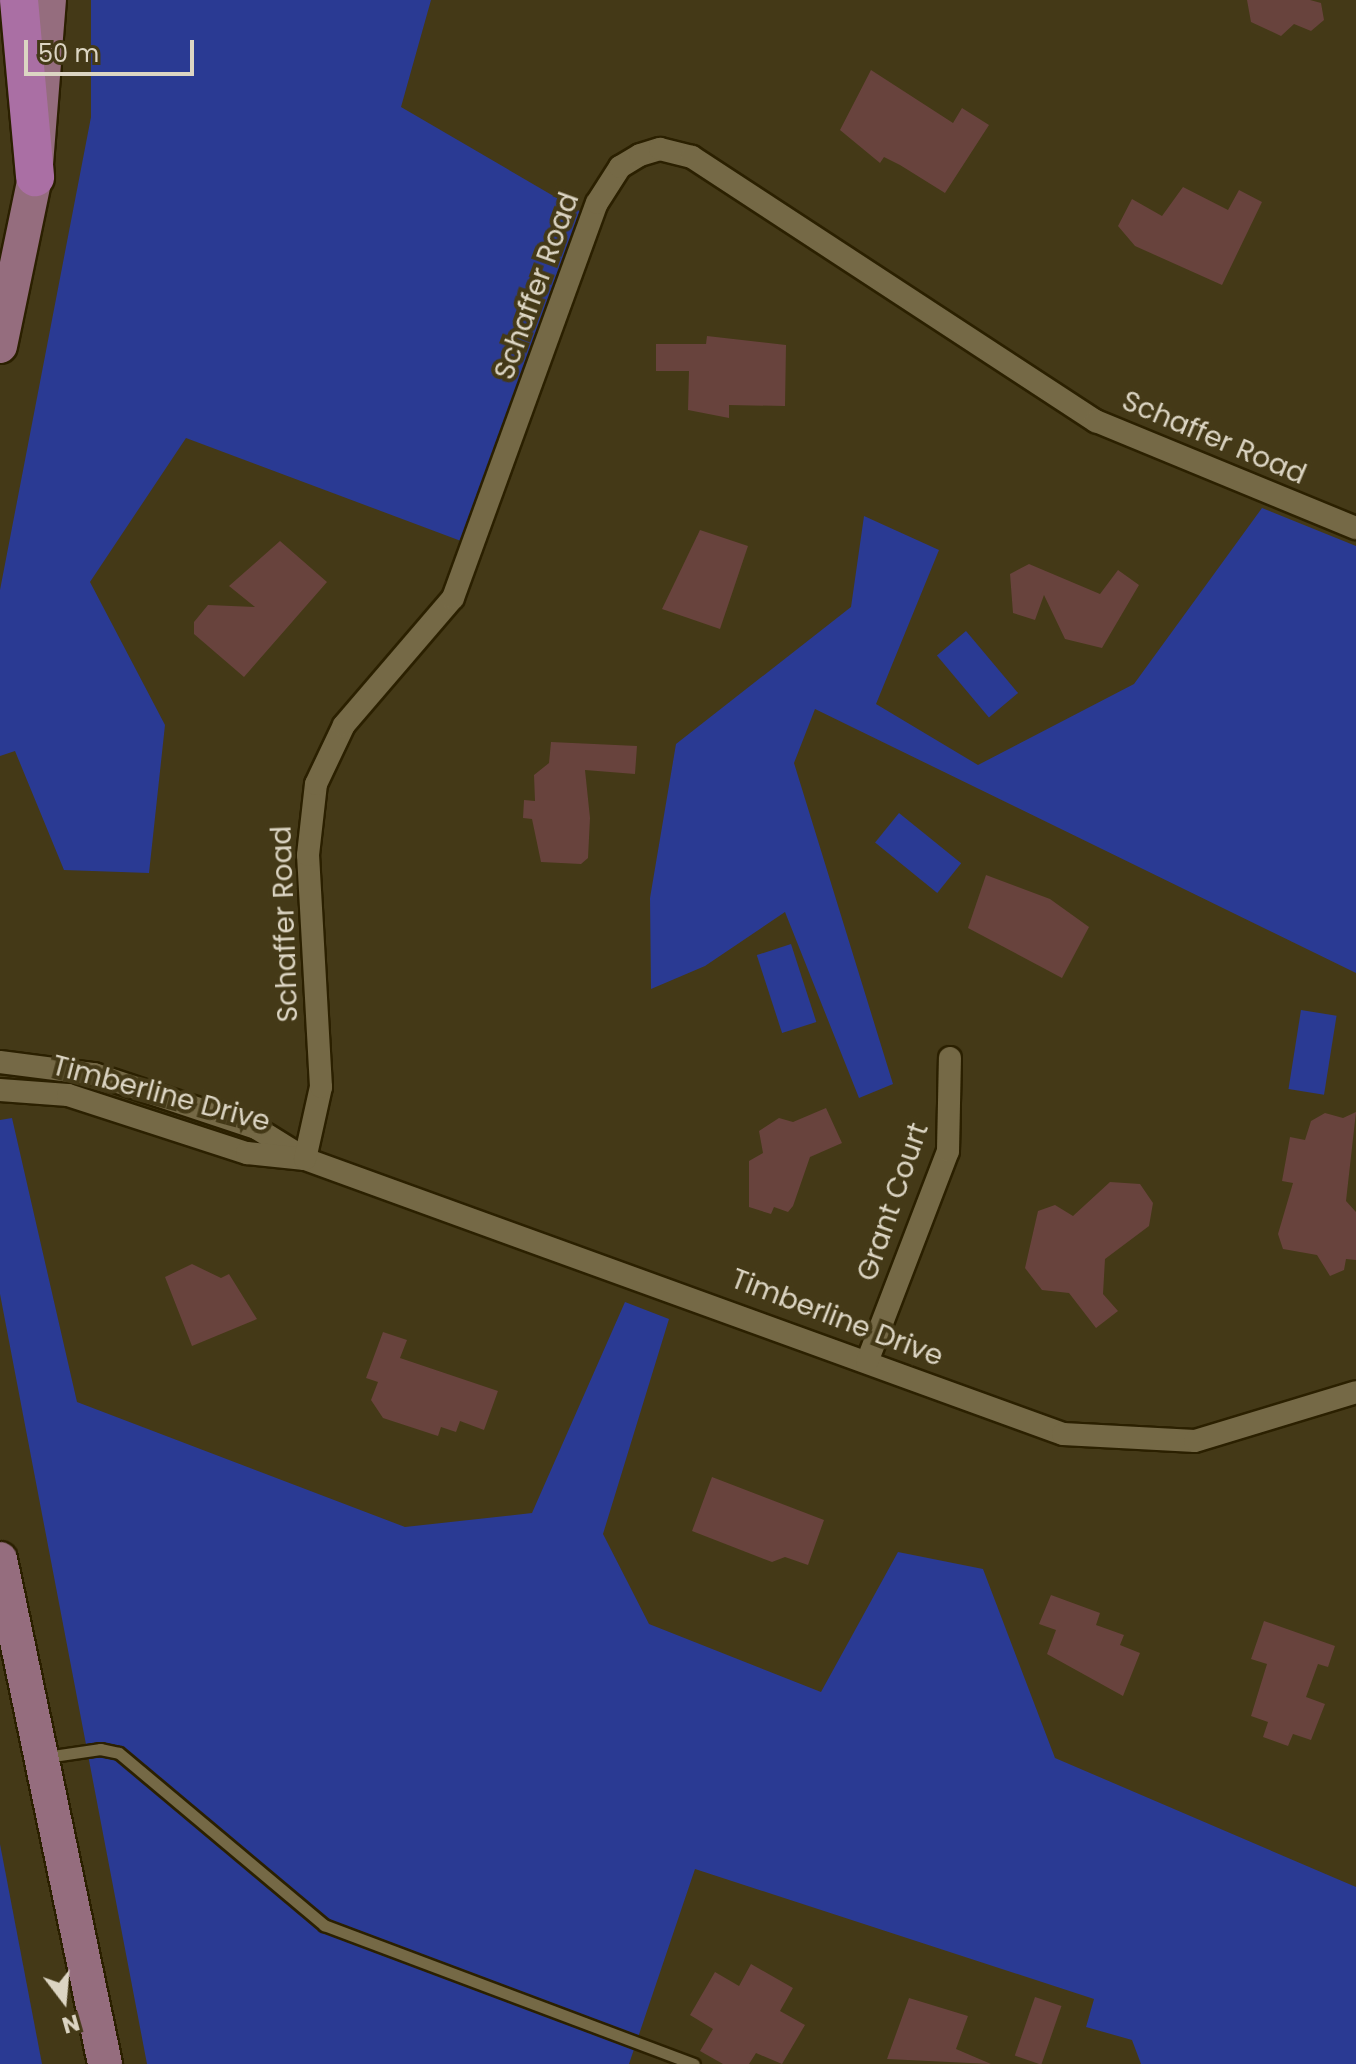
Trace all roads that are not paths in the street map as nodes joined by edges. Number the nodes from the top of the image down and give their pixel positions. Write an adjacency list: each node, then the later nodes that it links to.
1 (19, 0): 3 (highway)
2 (49, 0): 3 (main road)
3 (35, 177): 4 (main road)
4 (0, 346)
5 (1356, 528): 11 (street, Schaffer Road)
6 (950, 1058): 12 (street, Grant Court)
7 (0, 1062): 9 (street, Timberline Drive)
8 (0, 1090): 10 (street, Timberline Drive)
9 (228, 1118): 10 (street); 11 (street, Timberline Drive)
10 (220, 1144): 11 (street, Timberline Drive)
11 (305, 1159): 12 (street, Timberline Drive)
12 (867, 1362): 13 (street, Timberline Drive)
13 (1356, 1392)
14 (0, 1559): 15 (main road)
15 (42, 1758): 16 (main road); 17 (lane)
16 (105, 2064)
17 (694, 2064)

